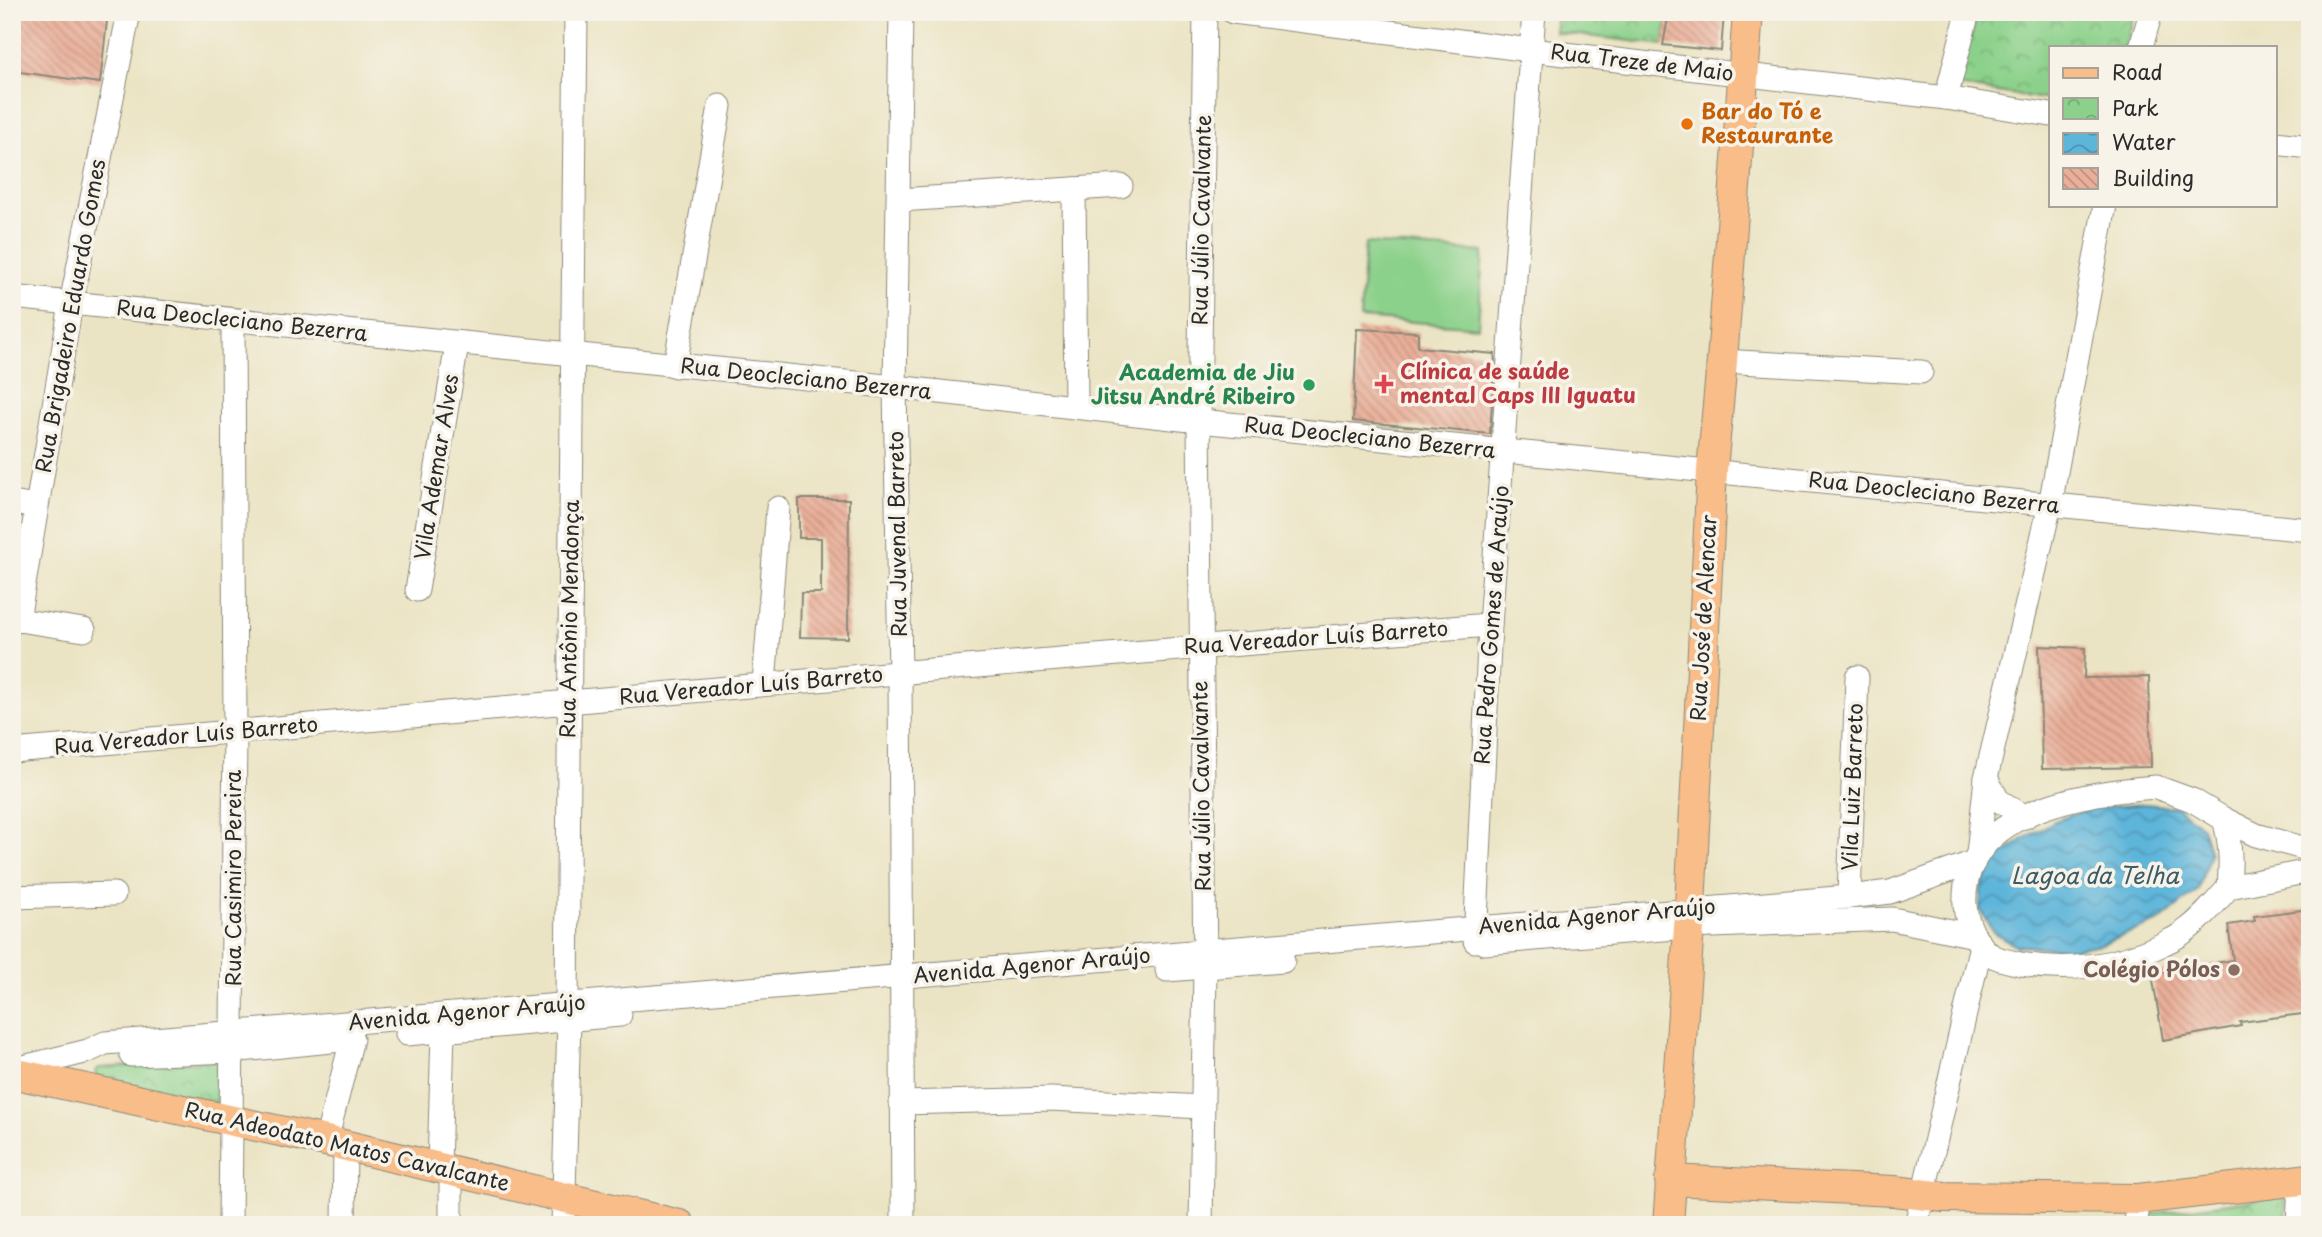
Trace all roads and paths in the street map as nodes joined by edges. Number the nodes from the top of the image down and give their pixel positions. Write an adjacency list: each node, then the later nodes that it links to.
1 (129, 12): 24 (street, Rua Brigadeiro Eduardo Gomes)
2 (576, 12): 27 (street, Rua Antônio Mendonça)
3 (901, 12): 21 (street, Rua Juvenal Barreto)
4 (1205, 12): 33 (street, Rua Júlio Cavalvante)
5 (1233, 12): 10 (street, Rua Treze de Maio)
6 (1534, 12): 12 (street, Rua Pedro Gomes de Araújo)
7 (1748, 12): 13 (main road, Rua José de Alencar)
8 (1968, 12): 14 (street)
9 (2151, 12): 11 (street)
10 (1303, 17): 12 (street, Rua Treze de Maio)
11 (2141, 46)
12 (1530, 50): 13 (street, Rua Treze de Maio); 34 (street, Rua Pedro Gomes de Araújo)
13 (1744, 75): 14 (street, Rua Treze de Maio); 28 (main road, Rua José de Alencar)
14 (1946, 97): 16 (street, Rua Treze de Maio)
15 (720, 106): 29 (street)
16 (2049, 115)
17 (2276, 143): 18 (street)
18 (2310, 147)
19 (1121, 186): 20 (street)
20 (1074, 189): 21 (street); 32 (street)
21 (899, 200): 31 (street, Rua Juvenal Barreto)
22 (2105, 206): 37 (street)
23 (12, 297): 24 (street, Rua Deocleciano Bezerra)
24 (71, 304): 25 (street, Rua Deocleciano Bezerra); 38 (street, Rua Brigadeiro Eduardo Gomes)
25 (233, 321): 26 (street, Rua Deocleciano Bezerra); 50 (street, Rua Casimiro Pereira)
26 (457, 344): 27 (street, Rua Deocleciano Bezerra); 41 (street, Vila Ademar Alves)
27 (574, 354): 29 (street, Rua Deocleciano Bezerra); 49 (street, Rua Antônio Mendonça)
28 (1722, 361): 30 (street); 35 (main road, Rua José de Alencar)
29 (675, 366): 31 (street, Rua Deocleciano Bezerra)
30 (1921, 372)
31 (895, 387): 32 (street, Rua Deocleciano Bezerra); 46 (street, Rua Juvenal Barreto)
32 (1076, 406): 33 (street, Rua Deocleciano Bezerra)
33 (1199, 421): 34 (street, Rua Deocleciano Bezerra); 45 (street, Rua Júlio Cavalvante)
34 (1503, 451): 35 (street, Rua Deocleciano Bezerra); 43 (street, Rua Pedro Gomes de Araújo)
35 (1712, 470): 37 (street, Rua Deocleciano Bezerra); 62 (main road, Rua José de Alencar)
36 (12, 503): 38 (street)
37 (2050, 505): 40 (street, Rua Deocleciano Bezerra); 52 (street)
38 (36, 507): 42 (street, Rua Brigadeiro Eduardo Gomes)
39 (778, 508): 48 (street)
40 (2310, 530)
41 (417, 590)
42 (15, 622): 44 (street)
43 (1490, 625): 45 (street, Rua Vereador Luís Barreto); 63 (street, Rua Pedro Gomes de Araújo)
44 (85, 630)
45 (1200, 646): 46 (street, Rua Vereador Luís Barreto); 65 (street, Rua Júlio Cavalvante)
46 (900, 673): 48 (street, Rua Vereador Luís Barreto); 66 (street, Rua Juvenal Barreto)
47 (1857, 677): 61 (street, Vila Luiz Barreto)
48 (764, 683): 49 (street, Rua Vereador Luís Barreto)
49 (568, 703): 50 (street, Rua Vereador Luís Barreto); 67 (street, Rua Antônio Mendonça)
50 (235, 732): 51 (street, Rua Vereador Luís Barreto); 70 (street, Rua Casimiro Pereira)
51 (12, 751)
52 (1986, 779): 53 (street); 56 (street)
53 (2025, 817): 54 (street, Avenida Agenor Araújo); 56 (street, Avenida Agenor Araújo)
54 (2224, 819): 55 (street, Avenida Agenor Araújo); 58 (street)
55 (2310, 850)
56 (1976, 859): 61 (street, Avenida Agenor Araújo); 64 (street, Avenida Agenor Araújo)
57 (2310, 871): 58 (street)
58 (2229, 887): 64 (street, Avenida Agenor Araújo)
59 (114, 894): 60 (street)
60 (12, 897)
61 (1849, 897): 62 (street, Avenida Agenor Araújo)
62 (1688, 918): 63 (street, Avenida Agenor Araújo); 64 (street, Avenida Agenor Araújo); 77 (main road, Rua José de Alencar)
63 (1475, 936): 65 (street, Avenida Agenor Araújo)
64 (1978, 941): 80 (street)
65 (1205, 960): 66 (street, Avenida Agenor Araújo); 73 (street, Rua Júlio Cavalvante)
66 (901, 984): 67 (street, Avenida Agenor Araújo); 72 (street, Rua Juvenal Barreto)
67 (568, 1012): 68 (street, Avenida Agenor Araújo); 70 (street, Avenida Agenor Araújo); 79 (street, Rua Antônio Mendonça)
68 (443, 1031): 69 (street, Avenida Agenor Araújo); 76 (street)
69 (352, 1039): 70 (street, Avenida Agenor Araújo); 75 (street)
70 (232, 1042): 71 (street, Avenida Agenor Araújo); 74 (street, Rua Casimiro Pereira)
71 (12, 1071): 74 (main road, Rua Adeodato Matos Cavalcante)
72 (901, 1103): 73 (street); 86 (street, Rua Juvenal Barreto)
73 (1202, 1107): 87 (street, Rua Júlio Cavalvante)
74 (231, 1121): 75 (main road, Rua Adeodato Matos Cavalcante); 82 (street, Rua Casimiro Pereira)
75 (335, 1144): 76 (main road, Rua Adeodato Matos Cavalcante); 83 (street)
76 (445, 1169): 79 (main road, Rua Adeodato Matos Cavalcante); 84 (street)
77 (1670, 1180): 80 (main road); 88 (main road, Rua José de Alencar)
78 (2305, 1180): 81 (main road); 89 (street)
79 (564, 1210): 85 (main road, Rua Adeodato Matos Cavalcante)
80 (1919, 1210): 81 (main road)
81 (2137, 1212)
82 (230, 1225)
83 (344, 1225)
84 (451, 1225)
85 (680, 1225)
86 (903, 1225)
87 (1201, 1225)
88 (1668, 1225)
89 (2298, 1225)

